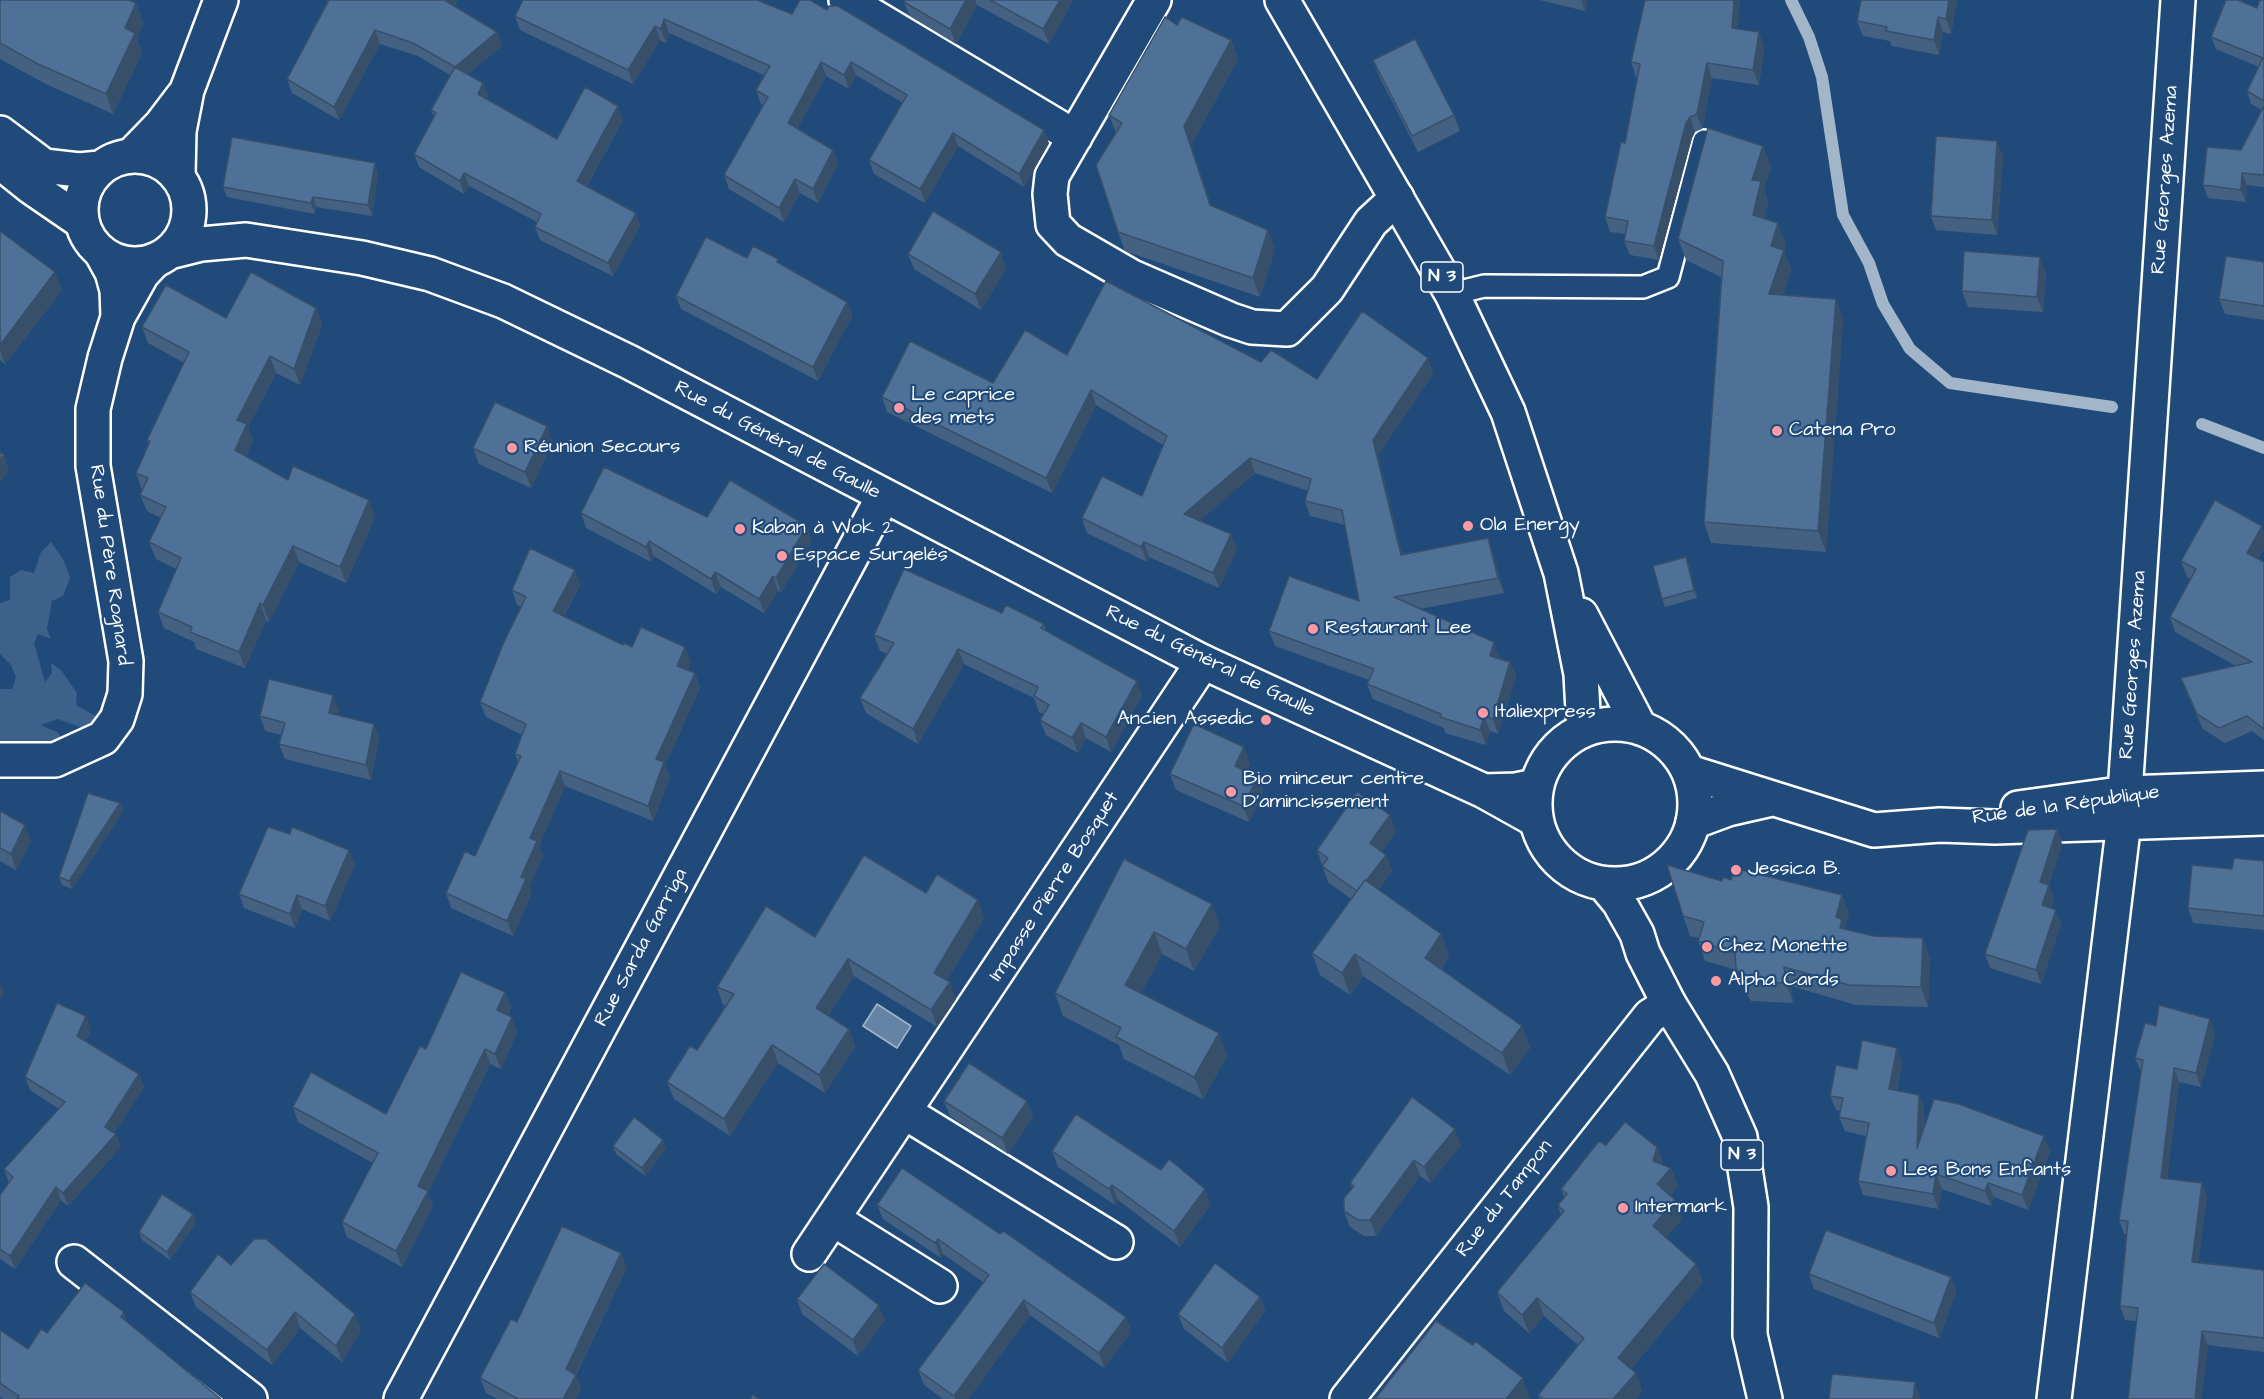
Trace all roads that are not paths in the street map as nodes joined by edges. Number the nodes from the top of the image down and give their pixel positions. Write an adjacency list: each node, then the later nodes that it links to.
1 (221, 0): 6 (street)
2 (846, 0): 8 (street)
3 (1154, 0): 8 (street)
4 (1282, 0): 14 (street, N 3)
5 (2178, 0): 32 (street, Rue Georges Azema)
6 (187, 90): 10 (street); 13 (street)
7 (0, 133): 12 (street)
8 (1075, 137): 14 (street)
9 (1704, 141): 19 (lane)
10 (132, 155): 12 (street); 13 (street)
11 (0, 162): 15 (street)
12 (100, 168): 15 (street)
13 (183, 187): 16 (street, Rue du Général de Gaulle); 18 (street)
14 (1397, 198): 19 (street, N 3)
15 (82, 222): 17 (street)
16 (246, 240): 18 (street, Rue du Général de Gaulle); 21 (street, Rue du Général de Gaulle)
17 (101, 252): 18 (street); 20 (street, Rue du Père Rognard)
18 (162, 256): 20 (street, Rue du Père Rognard)
19 (1452, 294): 22 (street, N 3)
20 (118, 317): 26 (street, Rue du Père Rognard)
21 (883, 497): 23 (street, Rue du Général de Gaulle); 47 (street, Rue Sarda Garriga)
22 (1561, 573): 24 (street, N 3); 25 (street, N 3)
23 (1203, 662): 30 (street, Rue du Général de Gaulle); 40 (street, Impasse Pierre Bosquet)
24 (1640, 728): 25 (street); 27 (street)
25 (1584, 730): 28 (street)
26 (0, 760)
27 (1689, 772): 31 (street, Rue de la République); 35 (street)
28 (1536, 786): 30 (street, Rue du Général de Gaulle); 34 (street)
29 (2264, 788): 32 (street, Rue de la République)
30 (1484, 791): 34 (street, Rue du Général de Gaulle)
31 (1778, 798): 32 (street, Rue de la République); 35 (street)
32 (2124, 808): 33 (street, Rue de la République); 50 (street, Rue Georges Azema)
33 (2264, 818)
34 (1536, 820): 37 (street)
35 (1693, 822): 36 (street)
36 (1641, 880): 37 (street); 38 (street, N 3)
37 (1604, 884): 38 (street, N 3)
38 (1637, 934): 39 (street, N 3)
39 (1669, 1004): 48 (street, Rue du Tampon); 49 (street, N 3)
40 (906, 1113): 41 (street, Impasse Pierre Bosquet); 42 (street)
41 (834, 1219): 43 (street, Impasse Pierre Bosquet); 45 (street)
42 (1116, 1242)
43 (809, 1254)
44 (74, 1262): 46 (street)
45 (940, 1286)
46 (250, 1399)
47 (401, 1399)
48 (1347, 1399)
49 (1765, 1399)
50 (2055, 1399)

